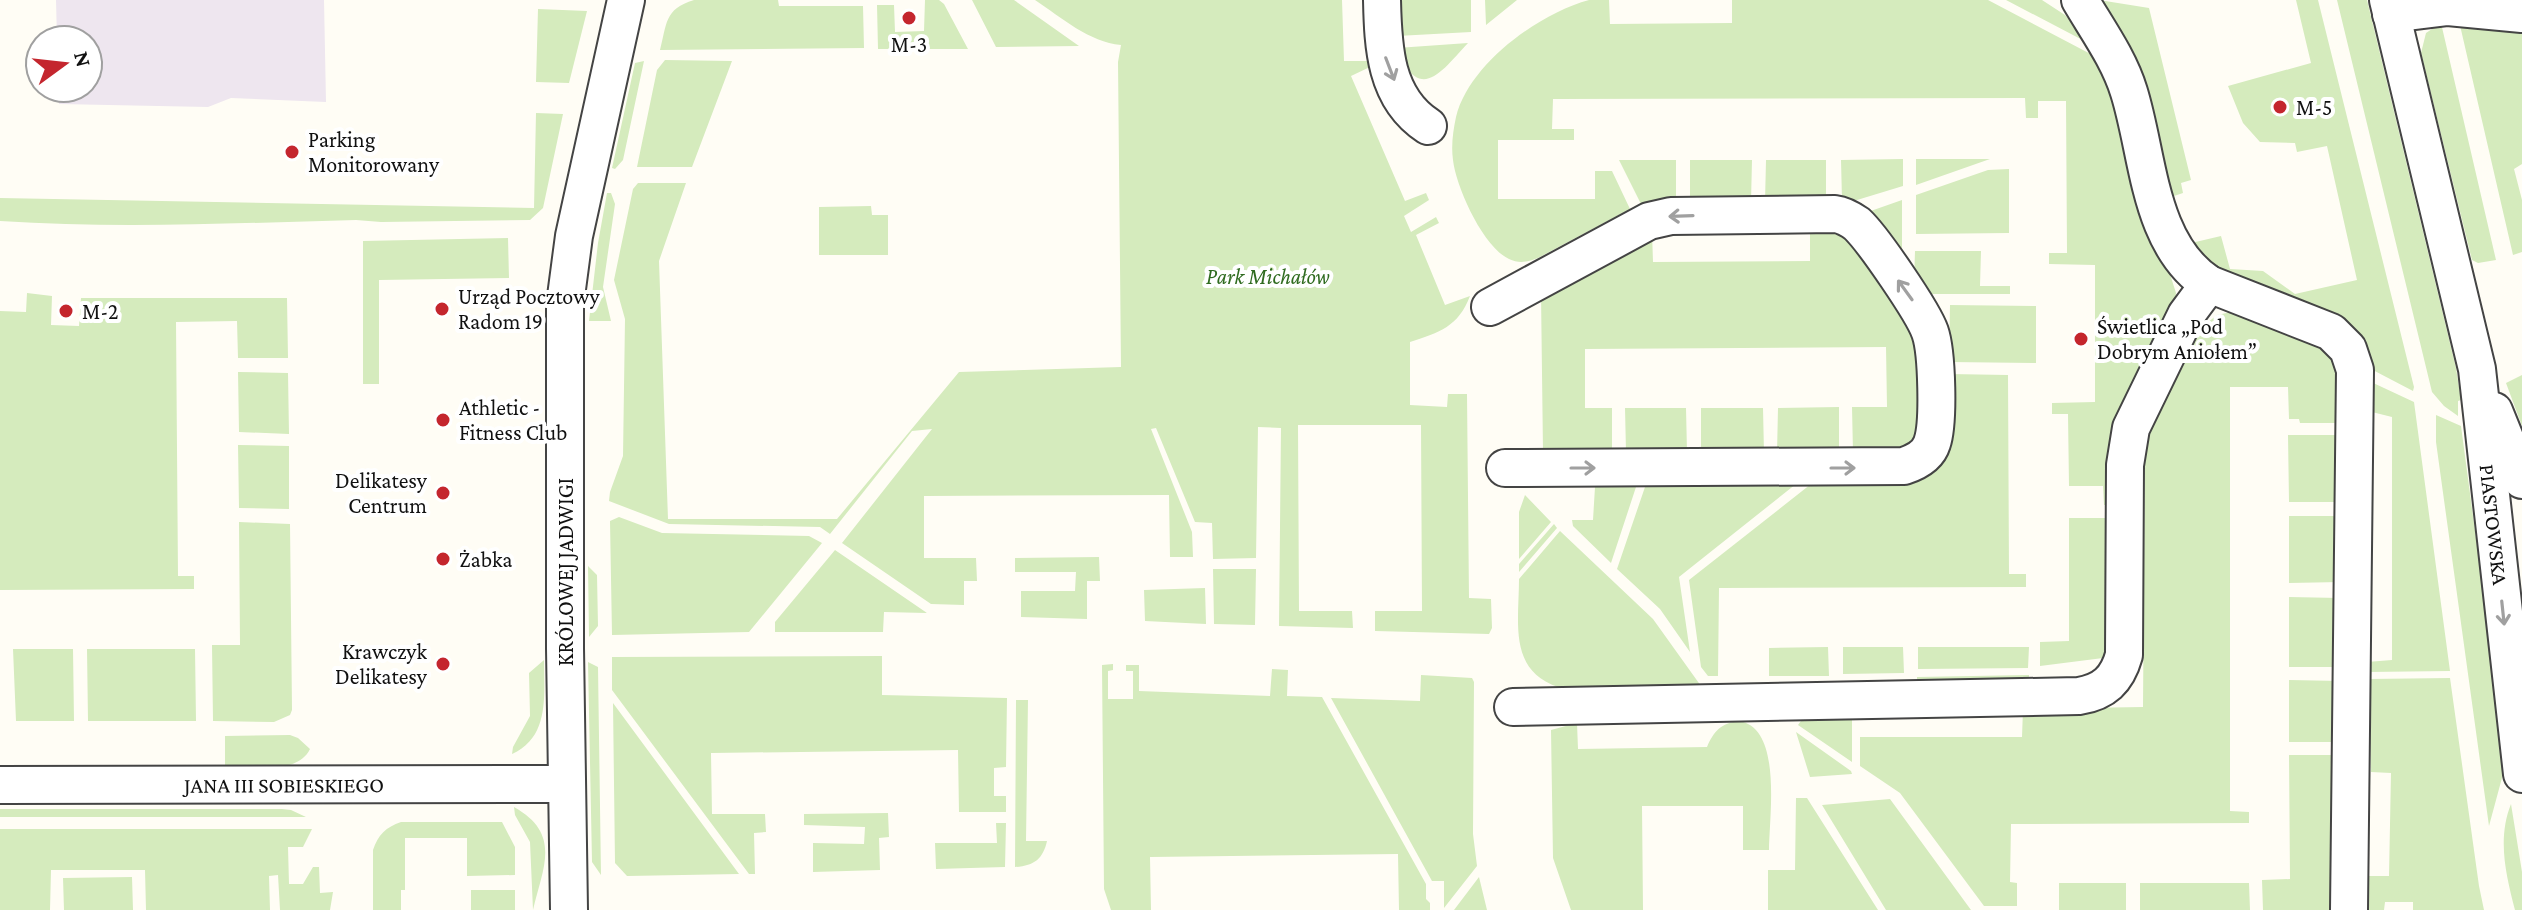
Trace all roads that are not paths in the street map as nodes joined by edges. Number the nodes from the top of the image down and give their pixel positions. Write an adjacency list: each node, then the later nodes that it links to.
1 (626, 0): 14 (street, KRÓLOWEJ JADWIGI)
2 (1382, 0): 6 (street, one-way to 6)
3 (2080, 0): 7 (street)
4 (2390, 7): 5 (street); 9 (street, PIASTOWSKA)
5 (2522, 14)
6 (1428, 126)
7 (2209, 284): 12 (street); 17 (street)
8 (1490, 307): 10 (street, one-way to 8)
9 (2477, 369): 11 (street, PIASTOWSKA); 13 (street, PIASTOWSKA, one-way to 13)
10 (1505, 468)
11 (2522, 480)
12 (1513, 707)
13 (2522, 774)
14 (567, 784): 15 (street, JANA III SOBIESKIEGO); 16 (street, KRÓLOWEJ JADWIGI)
15 (0, 785)
16 (569, 910)
17 (2349, 910)

